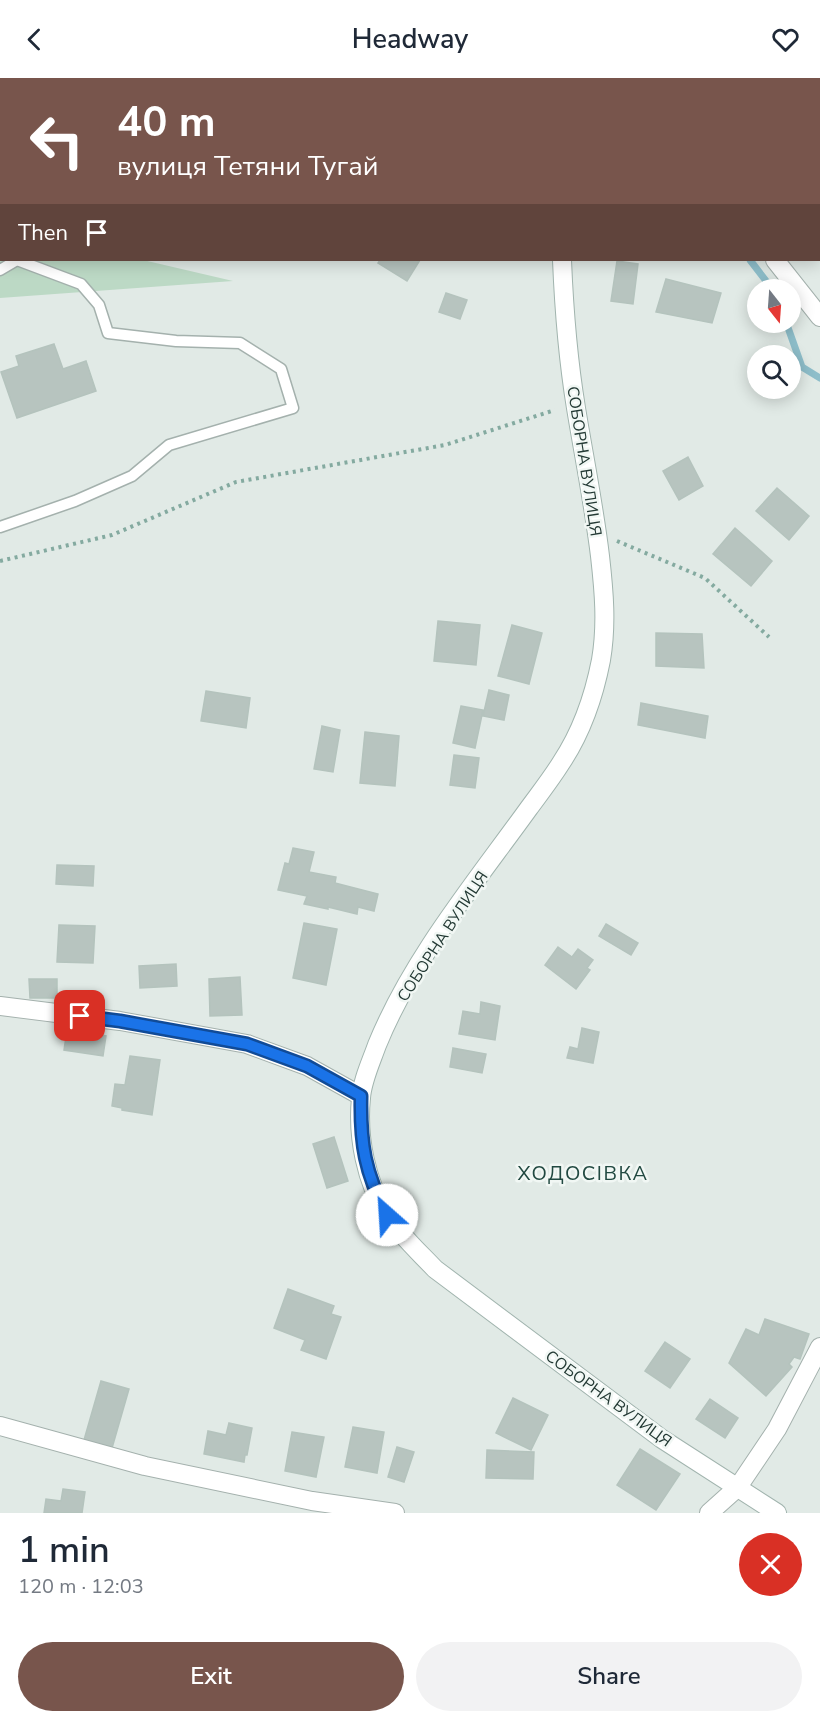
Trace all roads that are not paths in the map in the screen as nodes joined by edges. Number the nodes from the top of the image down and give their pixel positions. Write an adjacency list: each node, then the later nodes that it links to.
1 (15, 261): 5 (lane)
2 (20, 261): 7 (lane)
3 (562, 261): 9 (street, СОБОРНА ВУЛИЦЯ)
4 (776, 261): 6 (street)
5 (0, 270)
6 (820, 317)
7 (0, 527)
8 (0, 1006): 9 (street)
9 (361, 1096): 12 (street, СОБОРНА ВУЛИЦЯ)
10 (820, 1347): 12 (street)
11 (0, 1426): 13 (street)
12 (738, 1487): 14 (street); 15 (street, СОБОРНА ВУЛИЦЯ)
13 (395, 1513)
14 (709, 1513)
15 (777, 1513)

